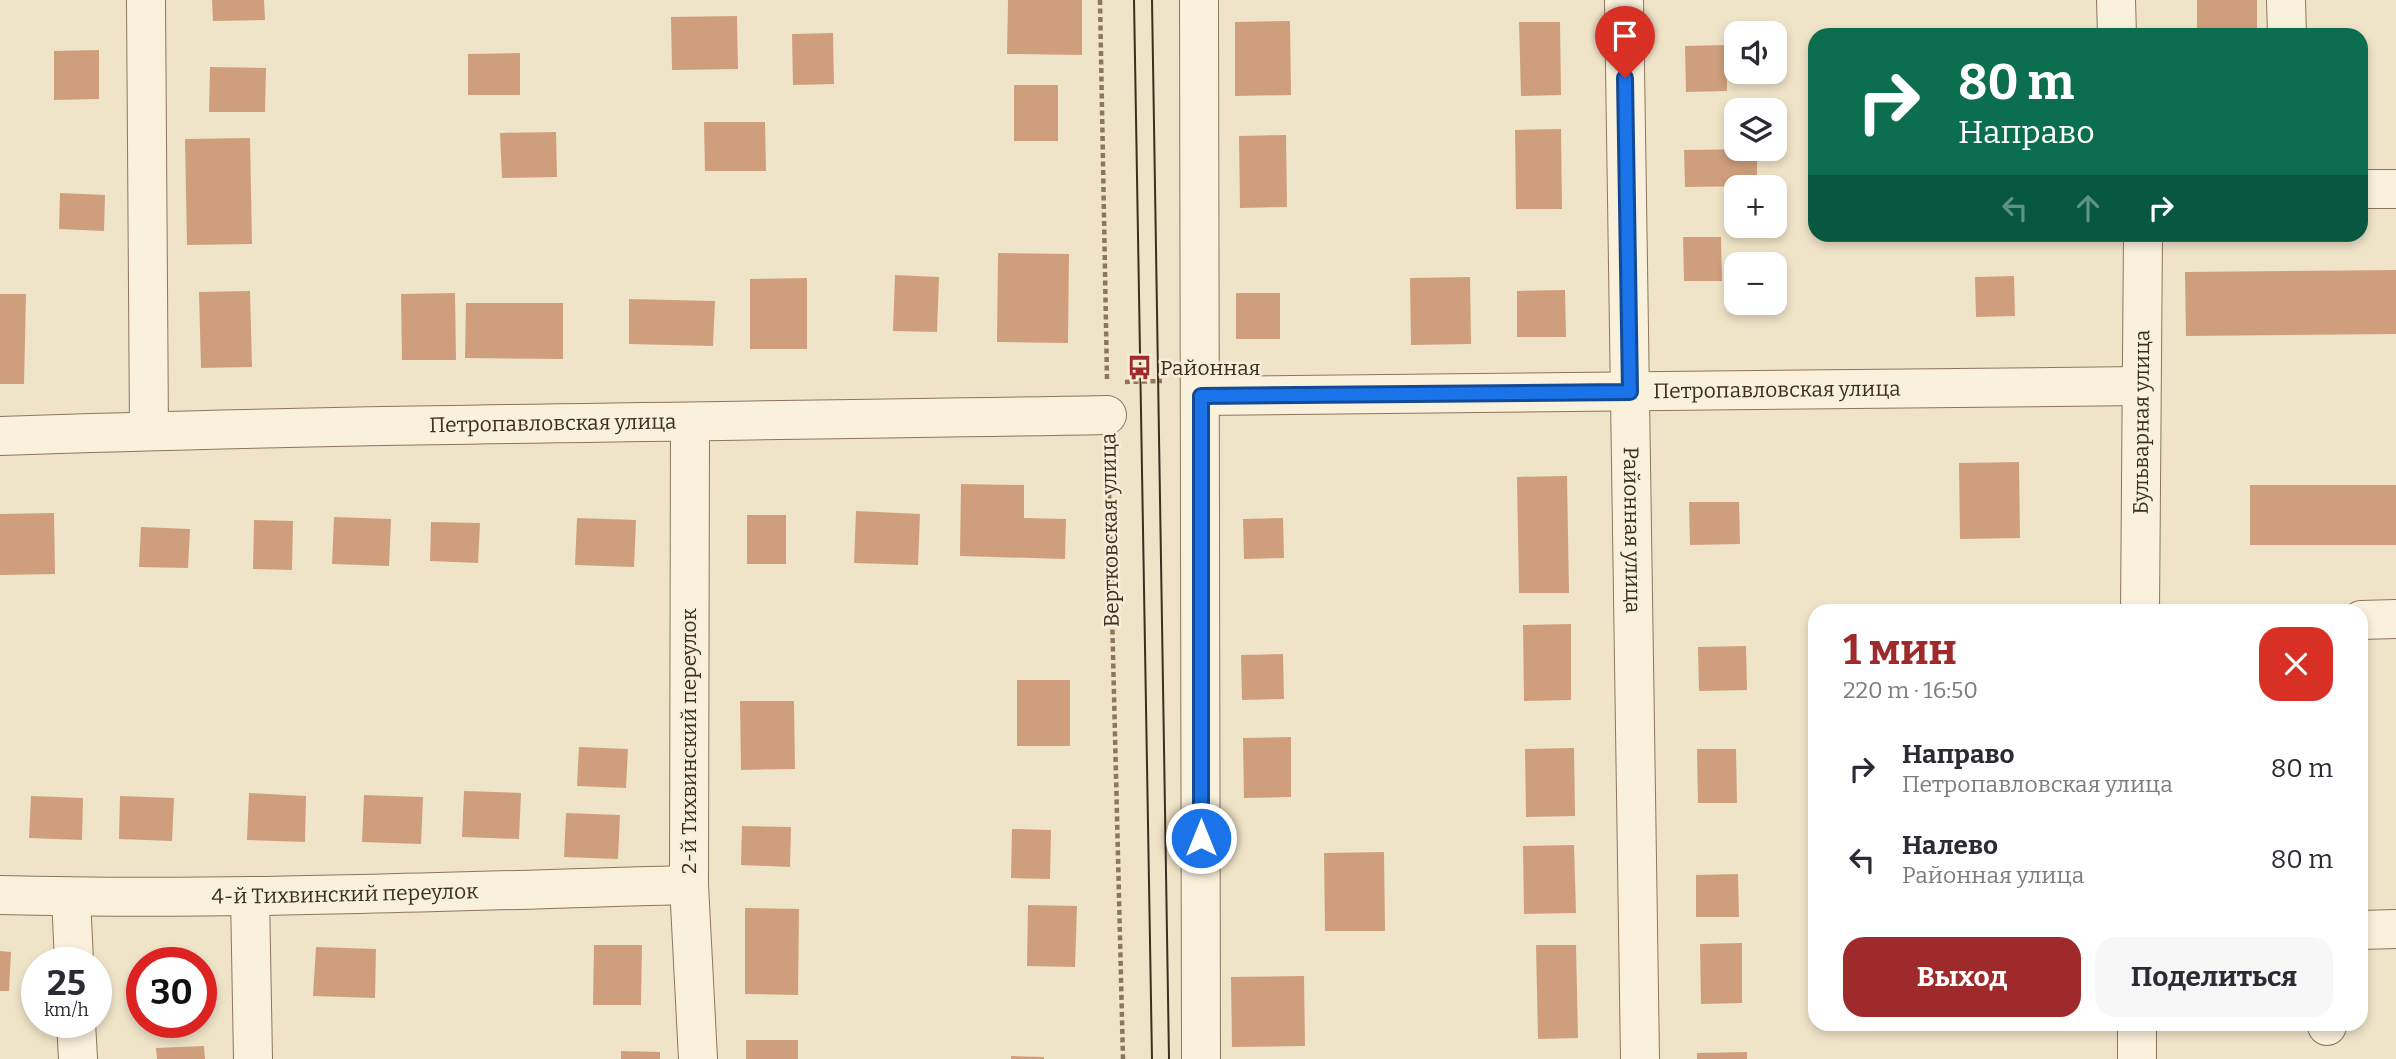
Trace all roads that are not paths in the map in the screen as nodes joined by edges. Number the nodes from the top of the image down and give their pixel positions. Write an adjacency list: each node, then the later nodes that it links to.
1 (146, 0): 16 (street)
2 (1199, 0): 12 (street)
3 (1624, 0): 13 (street, Районная улица)
4 (2116, 0): 6 (street)
5 (2286, 0): 7 (street)
6 (2117, 28)
7 (2287, 28)
8 (2396, 188): 9 (street)
9 (2368, 189)
10 (2143, 242): 11 (street, Бульварная улица)
11 (2141, 386): 13 (street, Петропавловская улица); 18 (street, Бульварная улица)
12 (1201, 388): 13 (street, Петропавловская улица); 33 (street)
13 (1630, 392): 34 (street, Районная улица)
14 (1107, 399): 15 (street, Петропавловская улица)
15 (690, 423): 16 (street, Петропавловская улица); 21 (street, 2-й Тихвинский переулок)
16 (149, 431): 17 (street, Петропавловская улица)
17 (0, 436)
18 (2140, 604)
19 (2396, 619): 20 (street)
20 (2368, 620)
21 (689, 885): 23 (street, 4-й Тихвинский переулок); 32 (street, 2-й Тихвинский переулок)
22 (0, 895): 24 (street, 4-й Тихвинский переулок)
23 (250, 896): 24 (street, 4-й Тихвинский переулок); 31 (street)
24 (71, 897): 27 (street)
25 (2396, 929): 26 (street)
26 (2368, 930)
27 (73, 947)
28 (2137, 1031): 35 (street)
29 (77, 1038): 30 (street)
30 (78, 1059)
31 (253, 1059)
32 (698, 1059)
33 (1202, 1059)
34 (1640, 1059)
35 (2137, 1059)

